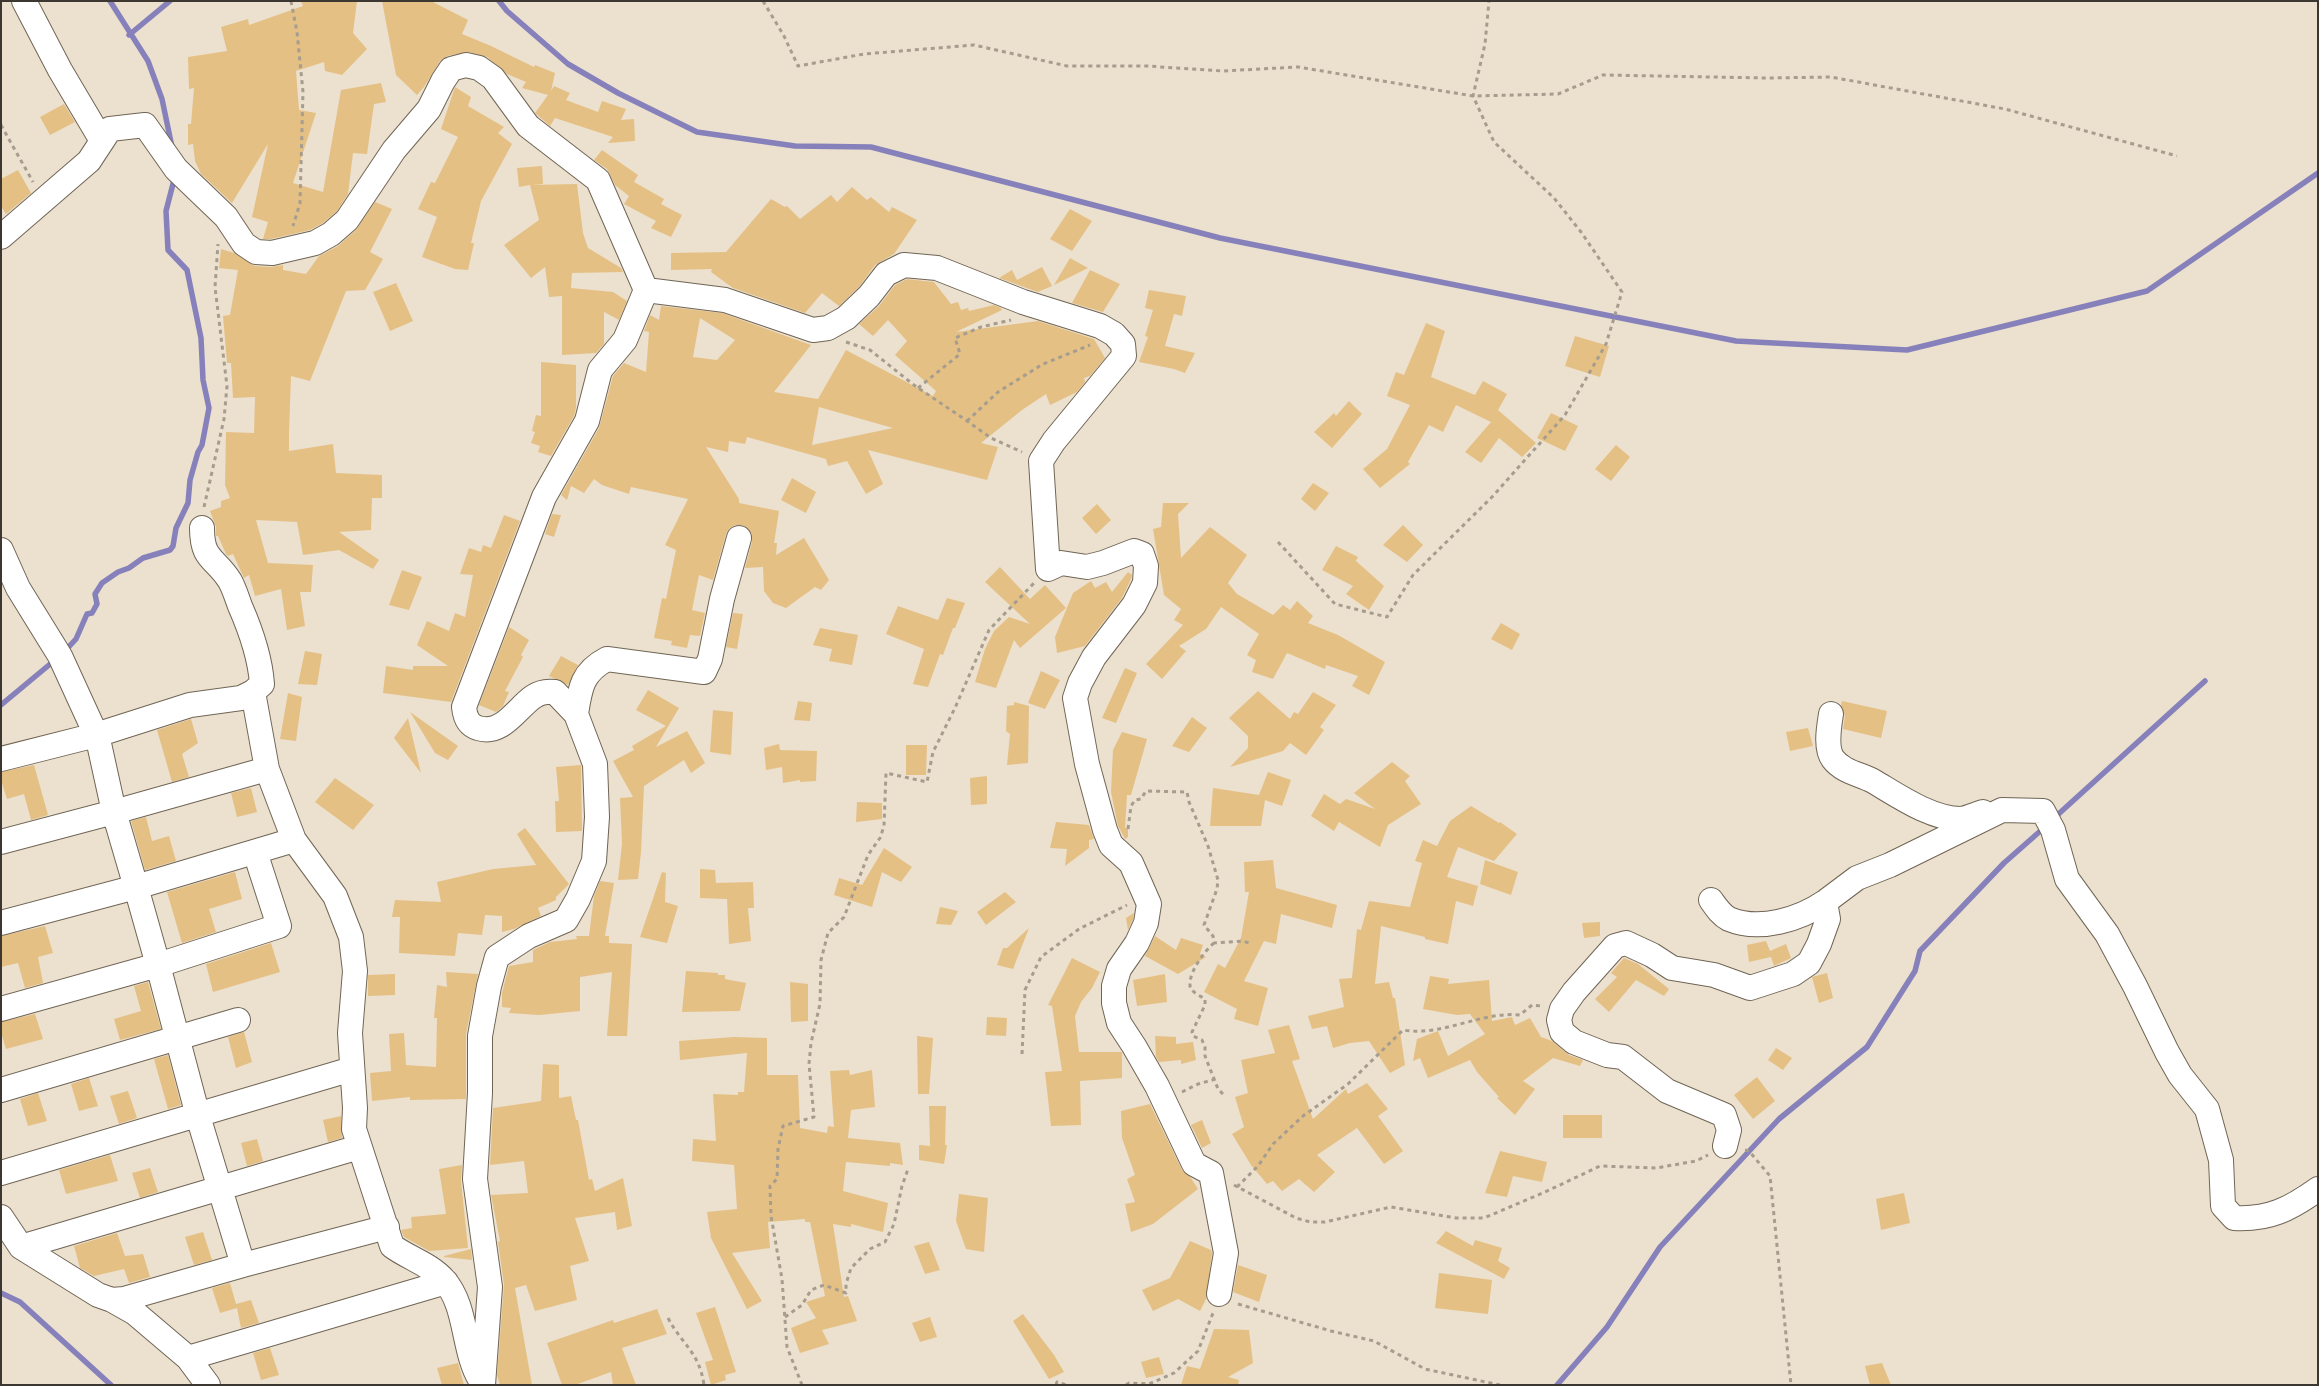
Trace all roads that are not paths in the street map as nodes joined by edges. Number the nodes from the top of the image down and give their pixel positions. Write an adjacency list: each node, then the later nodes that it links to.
1 (24, 1): 2 (street)
2 (102, 141): 3 (street); 4 (street)
3 (1, 237)
4 (646, 290): 9 (street); 40 (street)
5 (202, 528): 8 (street)
6 (739, 538): 9 (street)
7 (1, 550): 11 (street)
8 (253, 692): 11 (street); 13 (street)
9 (576, 714): 43 (street)
10 (1831, 714): 15 (street)
11 (97, 737): 12 (street); 14 (street)
12 (1, 759)
13 (267, 769): 14 (street); 16 (street)
14 (114, 812): 17 (street); 19 (street)
15 (1996, 813): 21 (street); 34 (street)
16 (294, 840): 18 (street); 27 (street)
17 (1, 842)
18 (255, 852): 19 (street); 23 (street)
19 (136, 888): 22 (street); 23 (street)
20 (1711, 900): 21 (street)
21 (1825, 902): 30 (street)
22 (1, 923)
23 (158, 965): 24 (street); 26 (street)
24 (1, 1009)
25 (238, 1020): 26 (street)
26 (178, 1038): 28 (street); 29 (street)
27 (352, 1070): 29 (street); 31 (street)
28 (1, 1090)
29 (198, 1116): 32 (street); 33 (street)
30 (1726, 1146)
31 (359, 1147): 33 (street); 36 (street)
32 (1, 1172)
33 (221, 1189): 37 (street); 38 (street)
34 (2318, 1189)
35 (1, 1217): 37 (street)
36 (387, 1227): 38 (street); 39 (street)
37 (20, 1247): 41 (street)
38 (242, 1265): 41 (street)
39 (446, 1282): 42 (street); 43 (street)
40 (1219, 1294)
41 (112, 1300): 42 (street)
42 (188, 1358): 44 (street)
43 (483, 1384)
44 (208, 1385)

